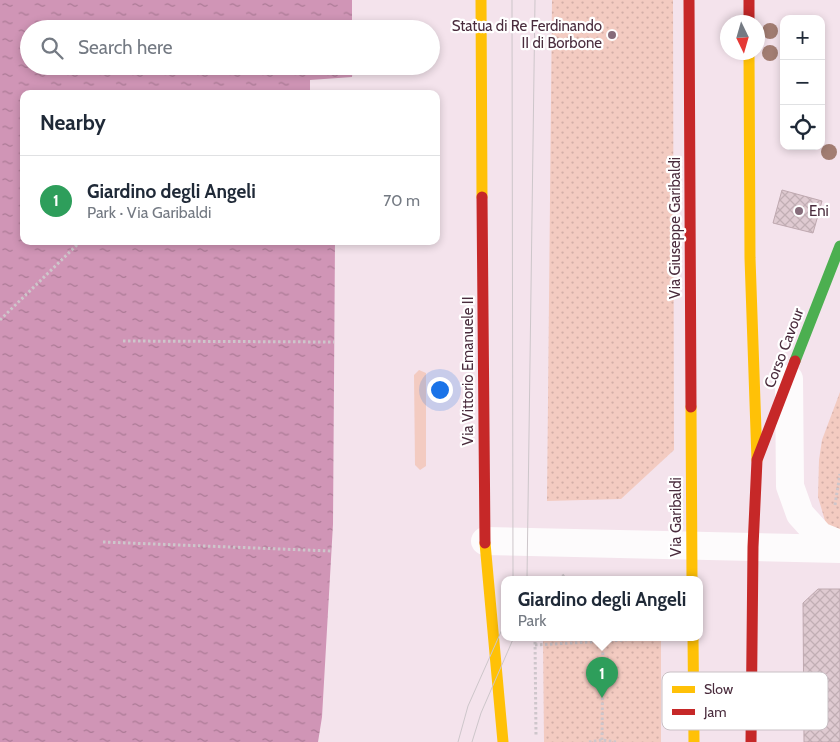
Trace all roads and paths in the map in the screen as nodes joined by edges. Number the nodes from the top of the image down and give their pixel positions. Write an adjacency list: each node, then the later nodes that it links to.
1 (481, 0): 16 (main road, Via Vittorio Emanuele II)
2 (689, 0): 12 (main road, Via Giuseppe Garibaldi)
3 (748, 0): 4 (main road)
4 (749, 15)
5 (749, 60): 13 (main road)
6 (77, 245): 8 (path)
7 (840, 246): 11 (main road, Corso Cavour)
8 (0, 320)
9 (123, 341): 10 (path)
10 (334, 342)
11 (789, 378): 13 (main road, Corso Cavour); 18 (street)
12 (691, 455): 19 (main road, Via Garibaldi)
13 (757, 460): 20 (main road)
14 (840, 474): 15 (path)
15 (834, 509)
16 (485, 541): 19 (street); 32 (main road, Via Vittorio Emanuele II)
17 (103, 542): 22 (path)
18 (840, 544)
19 (691, 546): 20 (street); 23 (main road, Via Garibaldi)
20 (753, 546): 21 (street); 30 (main road)
21 (840, 549)
22 (331, 551)
23 (692, 576)
24 (534, 641): 28 (path)
25 (580, 641): 28 (path)
26 (603, 641): 31 (path)
27 (693, 641): 29 (main road)
28 (534, 645): 33 (path)
29 (693, 672)
30 (752, 672)
31 (602, 740): 34 (path); 35 (path)
32 (503, 742)
33 (536, 742)
34 (589, 742)
35 (616, 742)

